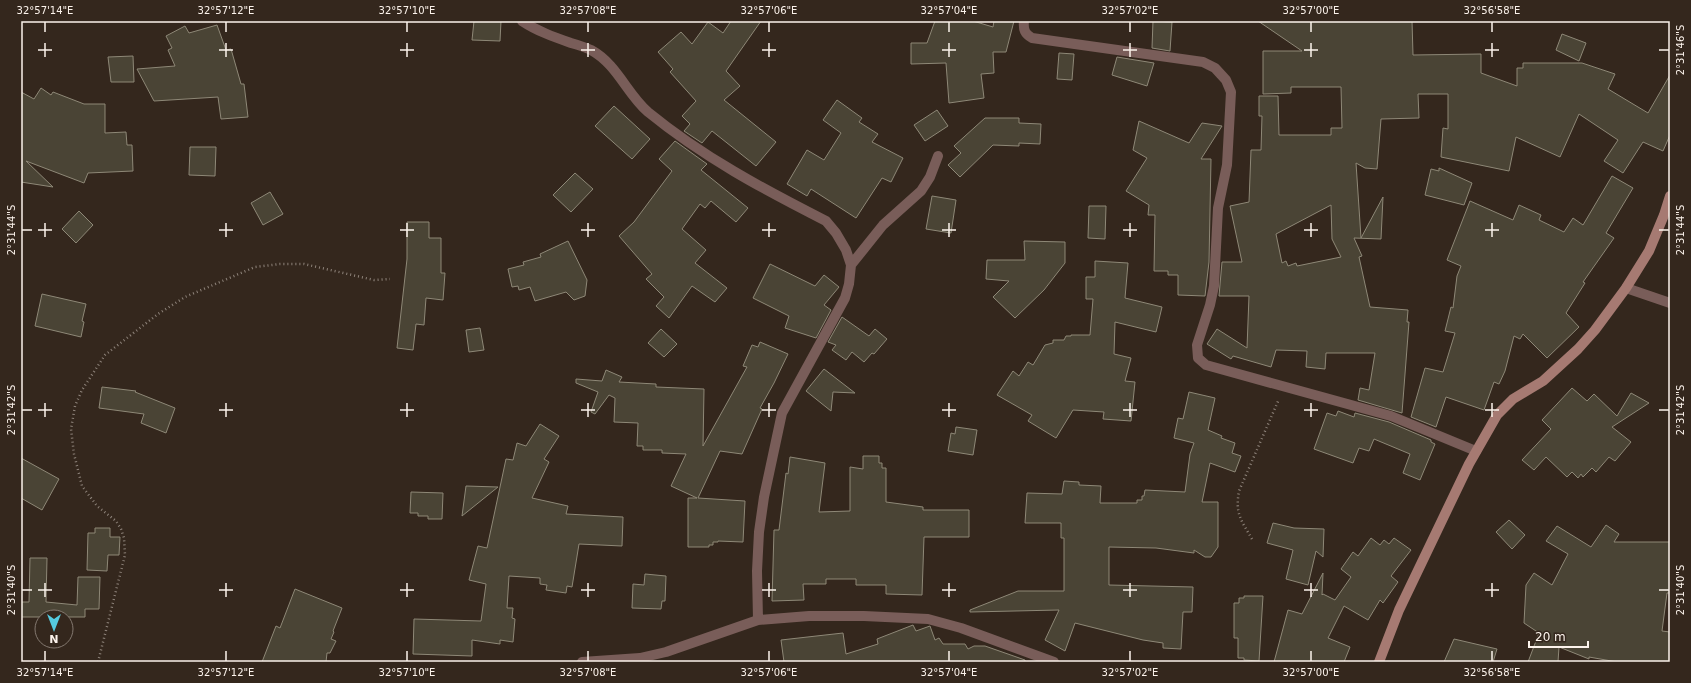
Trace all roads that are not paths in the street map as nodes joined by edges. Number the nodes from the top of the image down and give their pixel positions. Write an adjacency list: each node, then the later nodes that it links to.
1 (522, 21): 5 (street)
2 (1024, 21): 8 (street)
3 (938, 156): 5 (street)
4 (1670, 196): 6 (street)
5 (851, 265): 9 (street)
6 (1626, 288): 7 (street); 8 (street)
7 (1670, 303)
8 (1476, 451): 12 (street)
9 (758, 620): 10 (street); 11 (street)
10 (582, 662)
11 (1054, 662)
12 (1379, 662)

